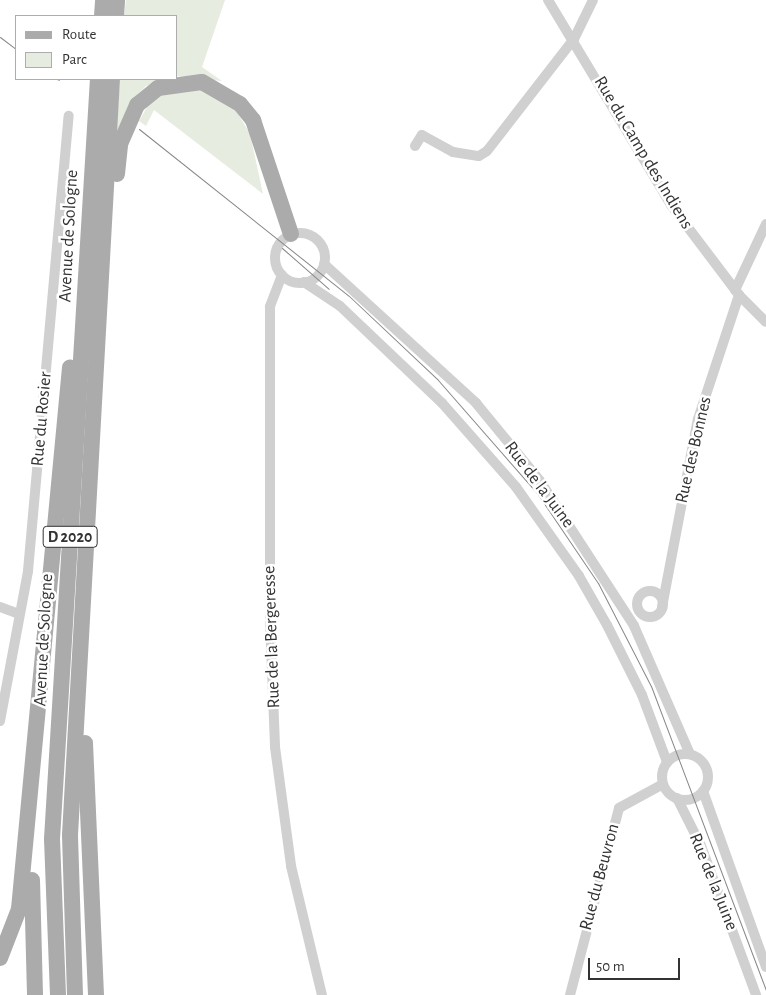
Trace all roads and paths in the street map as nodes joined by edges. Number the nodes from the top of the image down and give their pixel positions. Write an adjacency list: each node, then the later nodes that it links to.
1 (117, 0): 4 (main road)
2 (548, 0): 5 (street, Rue du Camp des Indiens)
3 (592, 0): 5 (street)
4 (105, 12)
5 (574, 39): 10 (street); 16 (street, Rue du Camp des Indiens)
6 (97, 80): 24 (main road)
7 (97, 80): 33 (main road, Avenue de Sologne / D 2020)
8 (112, 80): 18 (main road, Avenue de Sologne)
9 (69, 116): 21 (street, Rue du Rosier)
10 (415, 146)
11 (766, 224): 16 (street, Rue des Bonnes)
12 (291, 234): 13 (street); 14 (street); 18 (main road)
13 (324, 264): 15 (street); 25 (street, Rue de la Juine)
14 (282, 275): 15 (street); 36 (street, Rue de la Bergeresse)
15 (304, 282): 26 (street, Rue de la Juine)
16 (737, 292): 17 (street, Rue du Camp des Indiens); 20 (street, Rue des Bonnes)
17 (766, 322)
18 (93, 405): 22 (main road, Avenue de Sologne / D 2020)
19 (0, 607): 21 (street)
20 (662, 608)
21 (19, 614): 23 (street, Rue du Rosier)
22 (82, 638): 34 (main road, Avenue de Sologne / D 2020); 35 (main road)
23 (0, 720)
24 (37, 726): 30 (main road); 32 (main road)
25 (690, 754): 26 (street); 28 (street, Rue de la Juine)
26 (666, 762): 27 (street, Rue de la Juine)
27 (663, 784): 29 (street, Rue de la Juine); 37 (street, Rue du Beuvron)
28 (703, 791): 29 (street); 31 (street, Rue de la Juine)
29 (677, 798): 38 (street, Rue de la Juine)
30 (0, 958)
31 (766, 967)
32 (36, 995)
33 (58, 995)
34 (75, 995)
35 (96, 995)
36 (322, 995)
37 (570, 995)
38 (756, 995)

